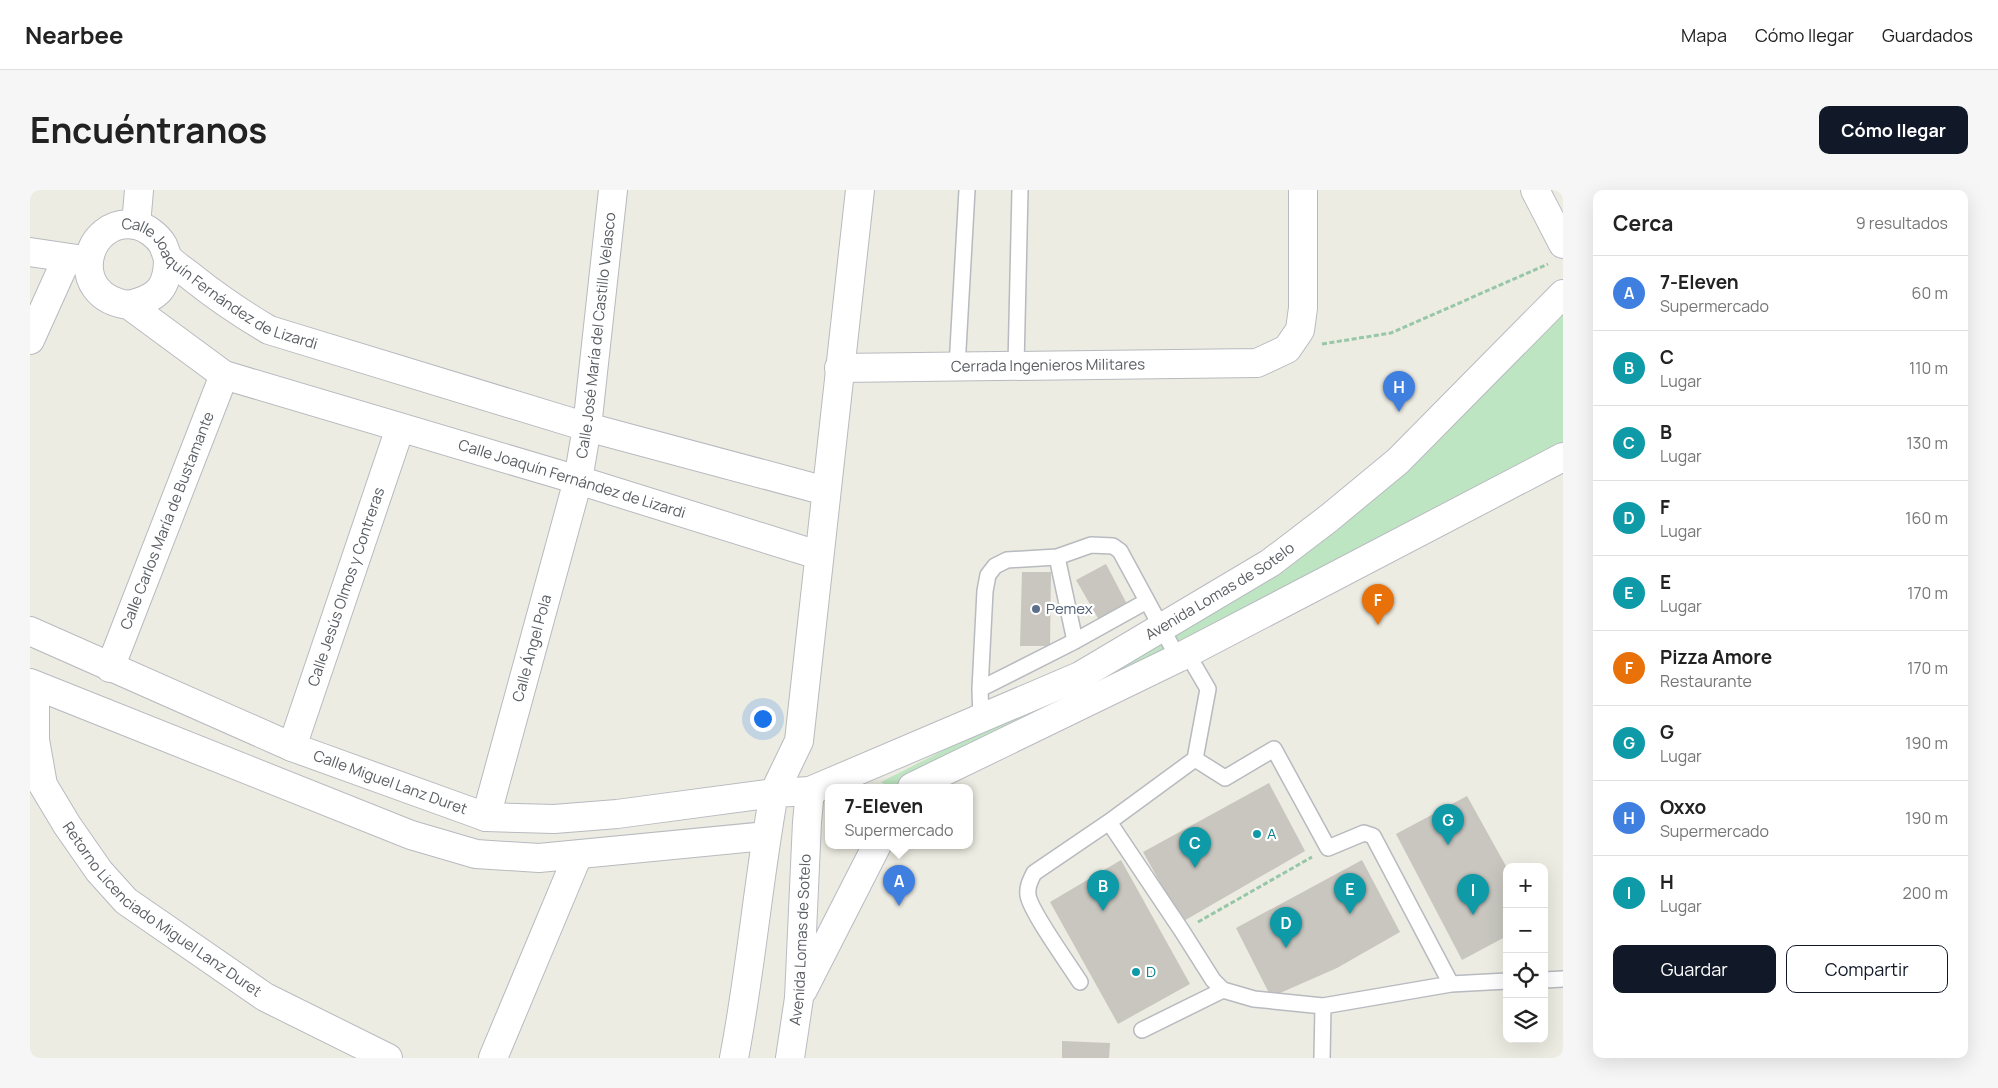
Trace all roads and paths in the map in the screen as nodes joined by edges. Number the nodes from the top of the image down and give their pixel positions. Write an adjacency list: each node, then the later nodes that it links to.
1 (139, 190): 8 (street)
2 (613, 190): 21 (street, Calle José María del Castillo Velasco)
3 (967, 190): 18 (lane)
4 (1020, 190): 17 (lane)
5 (1303, 190): 16 (street)
6 (1535, 190): 10 (street)
7 (854, 192): 19 (street)
8 (136, 225): 11 (street, Calle Joaquín Fernández de Lizardi); 12 (street, Calle Joaquín Fernández de Lizardi)
9 (30, 252): 12 (street)
10 (1558, 253): 16 (path)
11 (168, 258): 14 (street); 21 (street, Calle Joaquín Fernández de Lizardi)
12 (77, 259): 14 (street, Calle Joaquín Fernández de Lizardi); 15 (street)
13 (1563, 294): 29 (street, Avenida Lomas de Sotelo)
14 (129, 305): 20 (street, Calle Joaquín Fernández de Lizardi)
15 (30, 340)
16 (1287, 349): 17 (street, Cerrada Ingenieros Militares)
17 (1016, 366): 18 (street, Cerrada Ingenieros Militares)
18 (957, 367): 19 (street, Cerrada Ingenieros Militares)
19 (839, 368): 25 (street)
20 (224, 375): 22 (street, Calle Joaquín Fernández de Lizardi); 33 (street, Calle Carlos María de Bustamante)
21 (587, 427): 24 (street, Calle José María del Castillo Velasco); 25 (street, Calle Joaquín Fernández de Lizardi)
22 (400, 428): 24 (street, Calle Joaquín Fernández de Lizardi); 38 (street, Calle Jesús Olmos y Contreras)
23 (1563, 457): 32 (street)
24 (578, 480): 26 (street, Calle Joaquín Fernández de Lizardi); 45 (street, Calle Ángel Pola)
25 (826, 492): 26 (street)
26 (818, 555): 37 (street)
27 (1057, 557): 28 (lane); 31 (lane); 35 (lane)
28 (1147, 601): 29 (lane); 31 (lane)
29 (1160, 627): 32 (lane); 36 (street, Avenida Lomas de Sotelo)
30 (30, 631): 33 (street, Calle Miguel Lanz Duret)
31 (1075, 641): 35 (lane)
32 (1182, 655): 39 (lane); 41 (street)
33 (110, 668): 38 (street, Calle Miguel Lanz Duret)
34 (33, 684): 51 (street); 62 (street, Retorno Licenciado Miguel Lanz Duret)
35 (980, 688): 36 (lane)
36 (981, 719): 40 (street, Avenida Lomas de Sotelo)
37 (798, 741): 43 (street); 44 (street)
38 (292, 747): 45 (street, Calle Miguel Lanz Duret)
39 (1195, 759): 47 (lane); 49 (lane)
40 (827, 784)
41 (918, 784)
42 (825, 785): 43 (street, Avenida Lomas de Sotelo)
43 (810, 791): 44 (street, Avenida Lomas de Sotelo); 46 (street, Avenida Lomas de Sotelo)
44 (774, 793): 45 (street, Calle Miguel Lanz Duret); 48 (street)
45 (486, 817)
46 (818, 818): 48 (street); 59 (street, Avenida Lomas de Sotelo)
47 (1109, 822): 52 (lane); 56 (lane)
48 (766, 836): 51 (street); 64 (street)
49 (1328, 848): 52 (path); 57 (lane)
50 (875, 849): 59 (street)
51 (578, 855): 63 (street)
52 (1182, 931): 58 (lane)
53 (1563, 979): 54 (lane)
54 (1548, 980)
55 (1503, 981): 57 (lane)
56 (1080, 982)
57 (1451, 984): 60 (lane)
58 (1223, 990): 60 (lane); 61 (lane)
59 (798, 998): 65 (street, Avenida Lomas de Sotelo)
60 (1323, 1006): 66 (lane)
61 (1142, 1030)
62 (388, 1058)
63 (493, 1058)
64 (734, 1058)
65 (790, 1058)
66 (1322, 1058)

